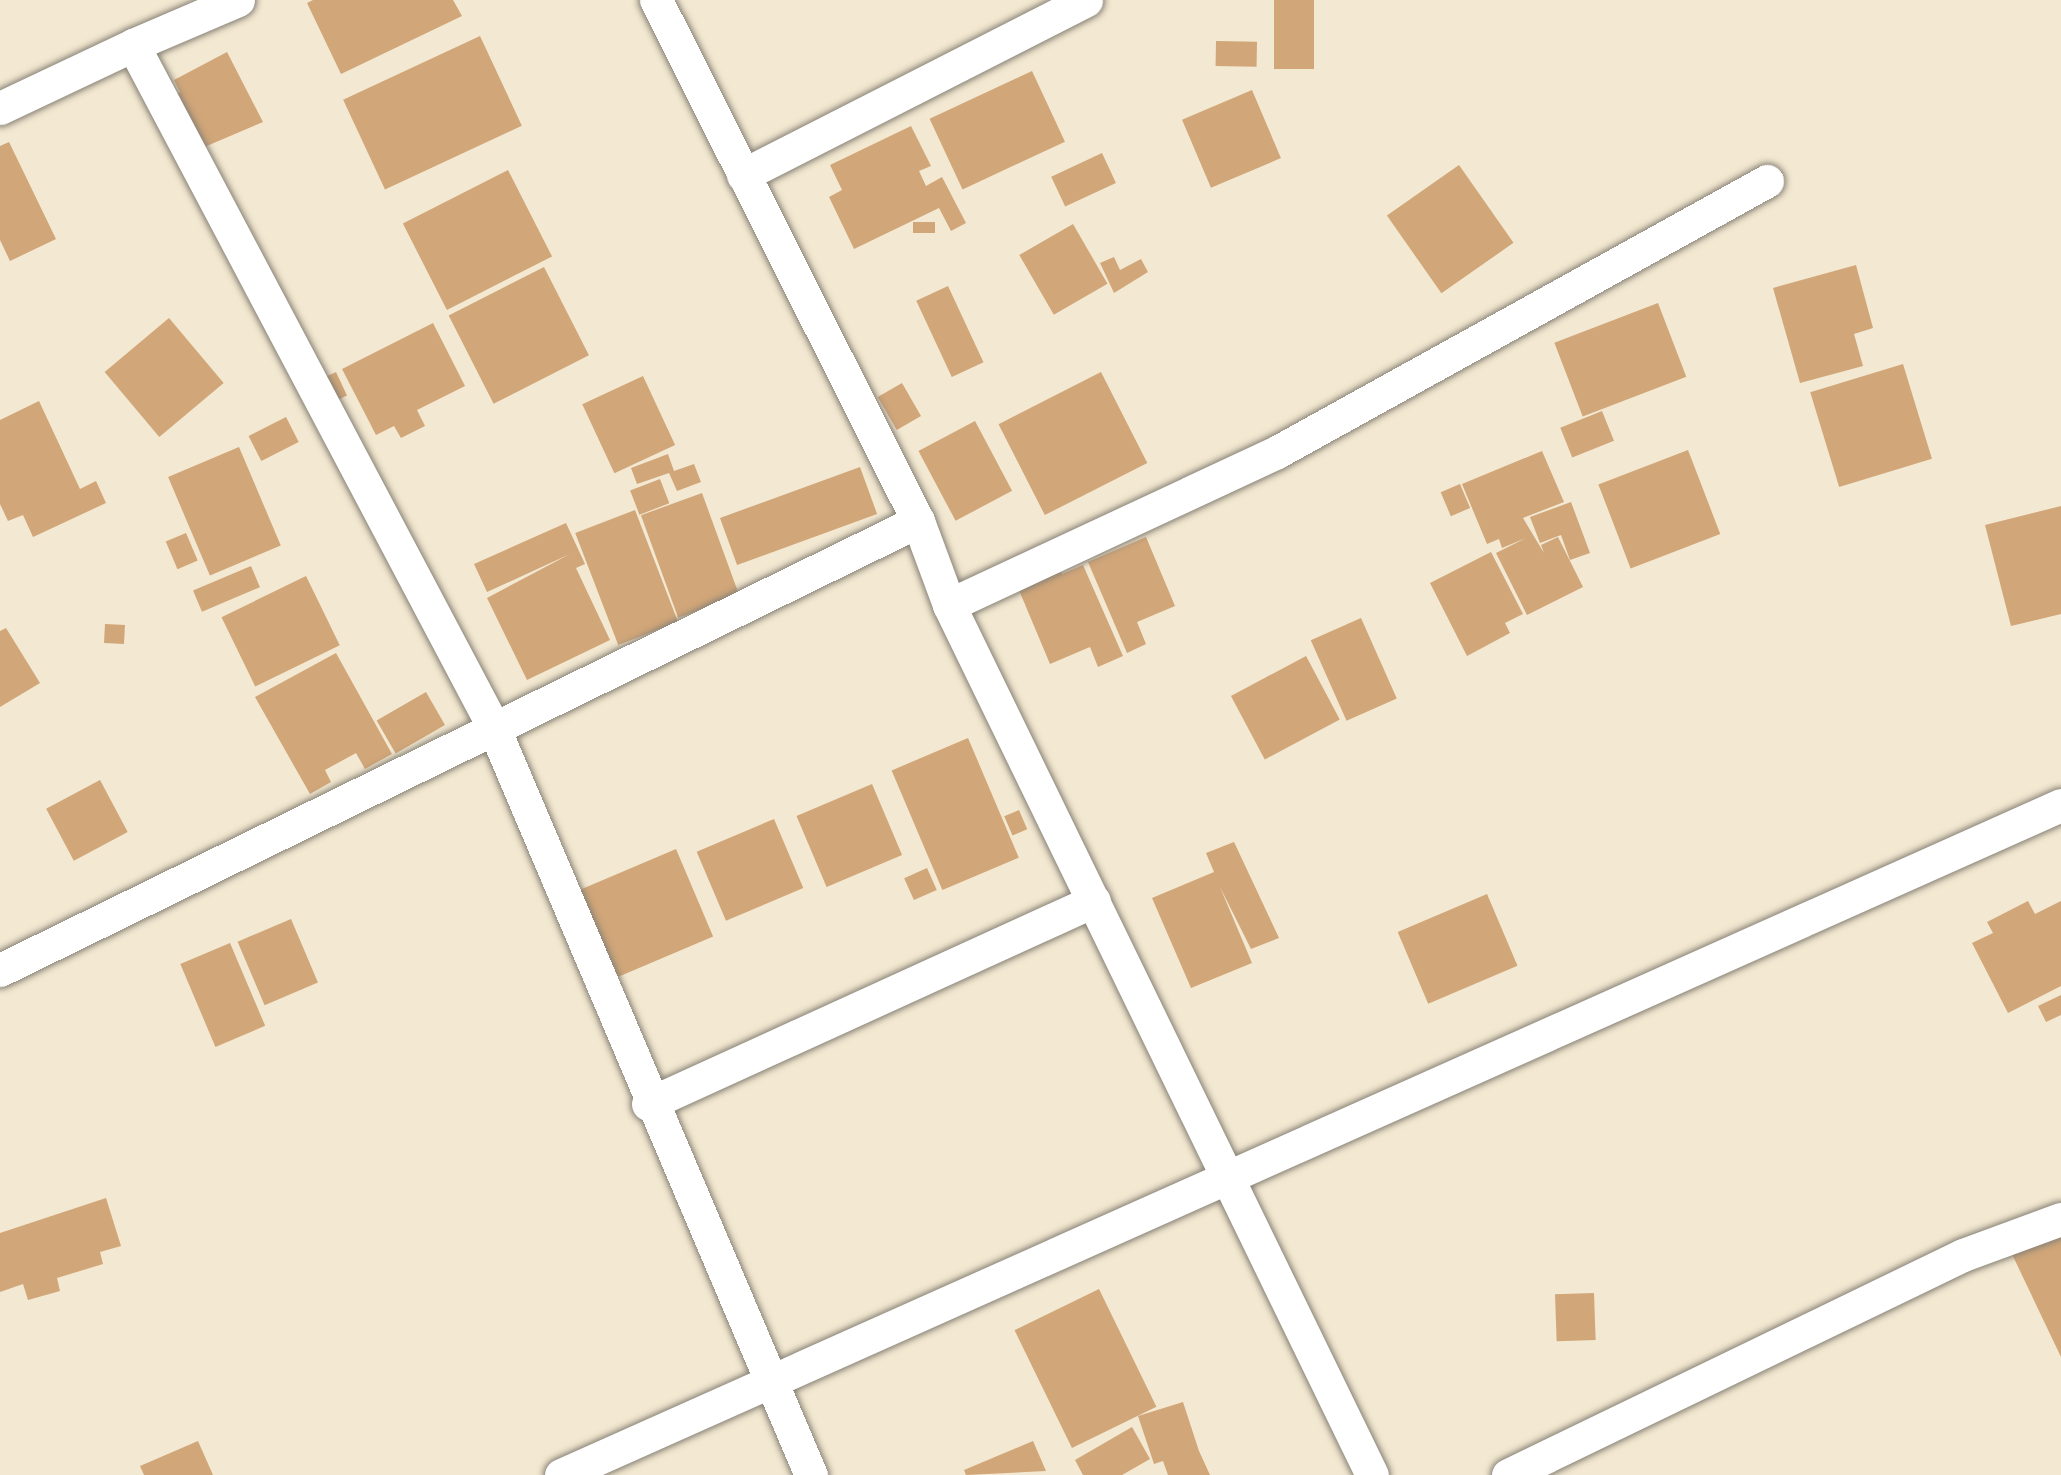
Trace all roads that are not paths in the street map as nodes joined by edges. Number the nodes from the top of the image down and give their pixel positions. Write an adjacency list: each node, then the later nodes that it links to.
1 (238, 0): 4 (street)
2 (656, 0): 6 (street)
3 (1086, 0): 6 (street)
4 (133, 45): 5 (street); 10 (street)
5 (0, 108)
6 (743, 175): 8 (street)
7 (1767, 181): 9 (street)
8 (918, 521): 9 (street); 10 (street)
9 (950, 604): 12 (street)
10 (493, 726): 13 (street); 14 (street)
11 (2061, 805): 15 (street)
12 (1094, 901): 14 (street); 15 (street)
13 (0, 970)
14 (648, 1105): 17 (street)
15 (1231, 1180): 17 (street); 20 (street)
16 (2061, 1219): 21 (street)
17 (768, 1384): 18 (street); 19 (street)
18 (561, 1475)
19 (811, 1475)
20 (1372, 1475)
21 (1508, 1475)

